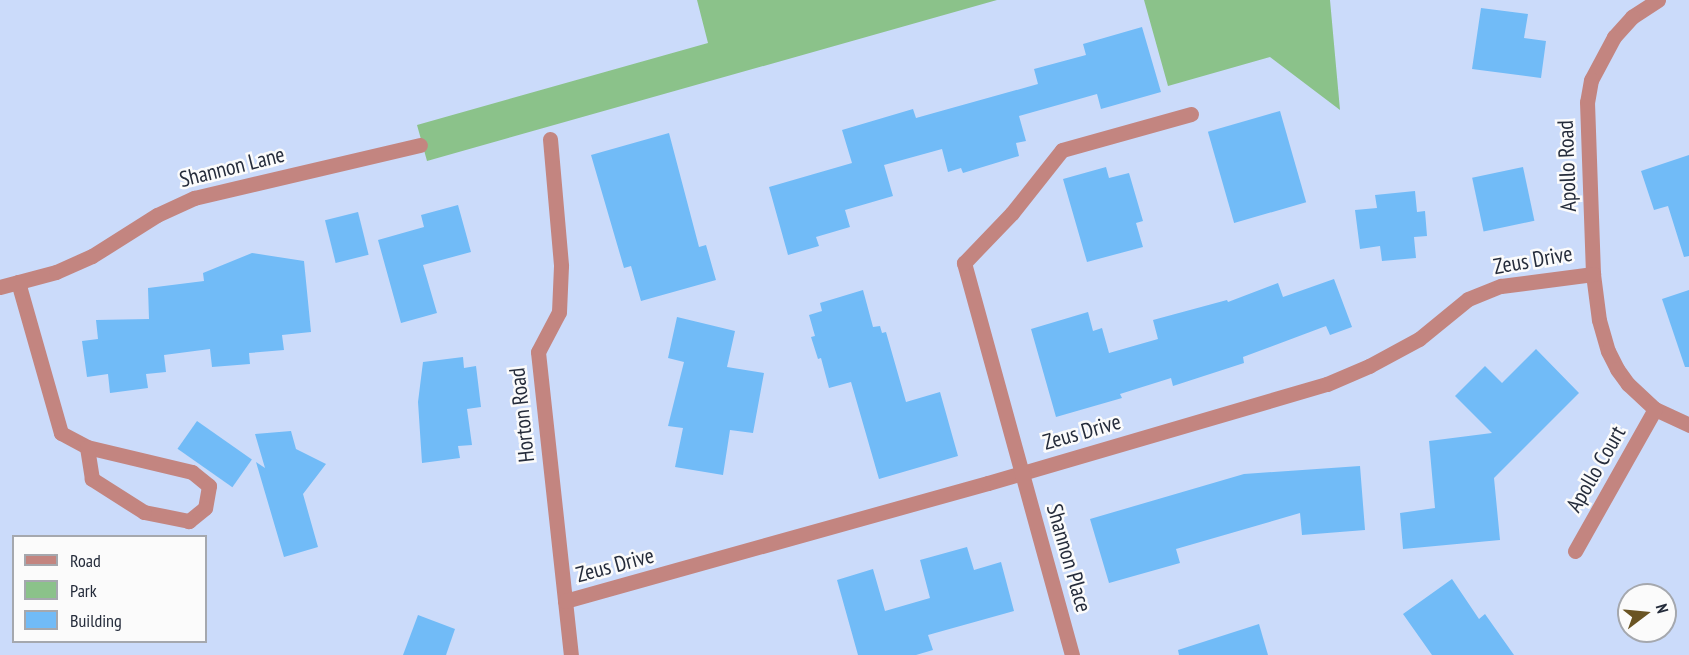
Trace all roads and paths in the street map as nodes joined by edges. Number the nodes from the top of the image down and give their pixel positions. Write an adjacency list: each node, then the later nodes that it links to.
1 (1658, 0): 5 (street, Apollo Road)
2 (1191, 114): 11 (street, Shannon Place)
3 (550, 139): 13 (street, Horton Road)
4 (420, 145): 6 (street, Shannon Lane)
5 (1593, 274): 8 (street, Apollo Road); 11 (street, Zeus Drive)
6 (18, 282): 7 (street, Shannon Lane); 10 (street)
7 (0, 287)
8 (1655, 409): 9 (street, Apollo Road); 12 (street, Apollo Court)
9 (1689, 425)
10 (87, 447): 10 (street)
11 (1021, 474): 13 (street, Zeus Drive); 15 (street, Shannon Place)
12 (1575, 550)
13 (565, 601): 14 (street, Horton Road)
14 (571, 655)
15 (1072, 655)

